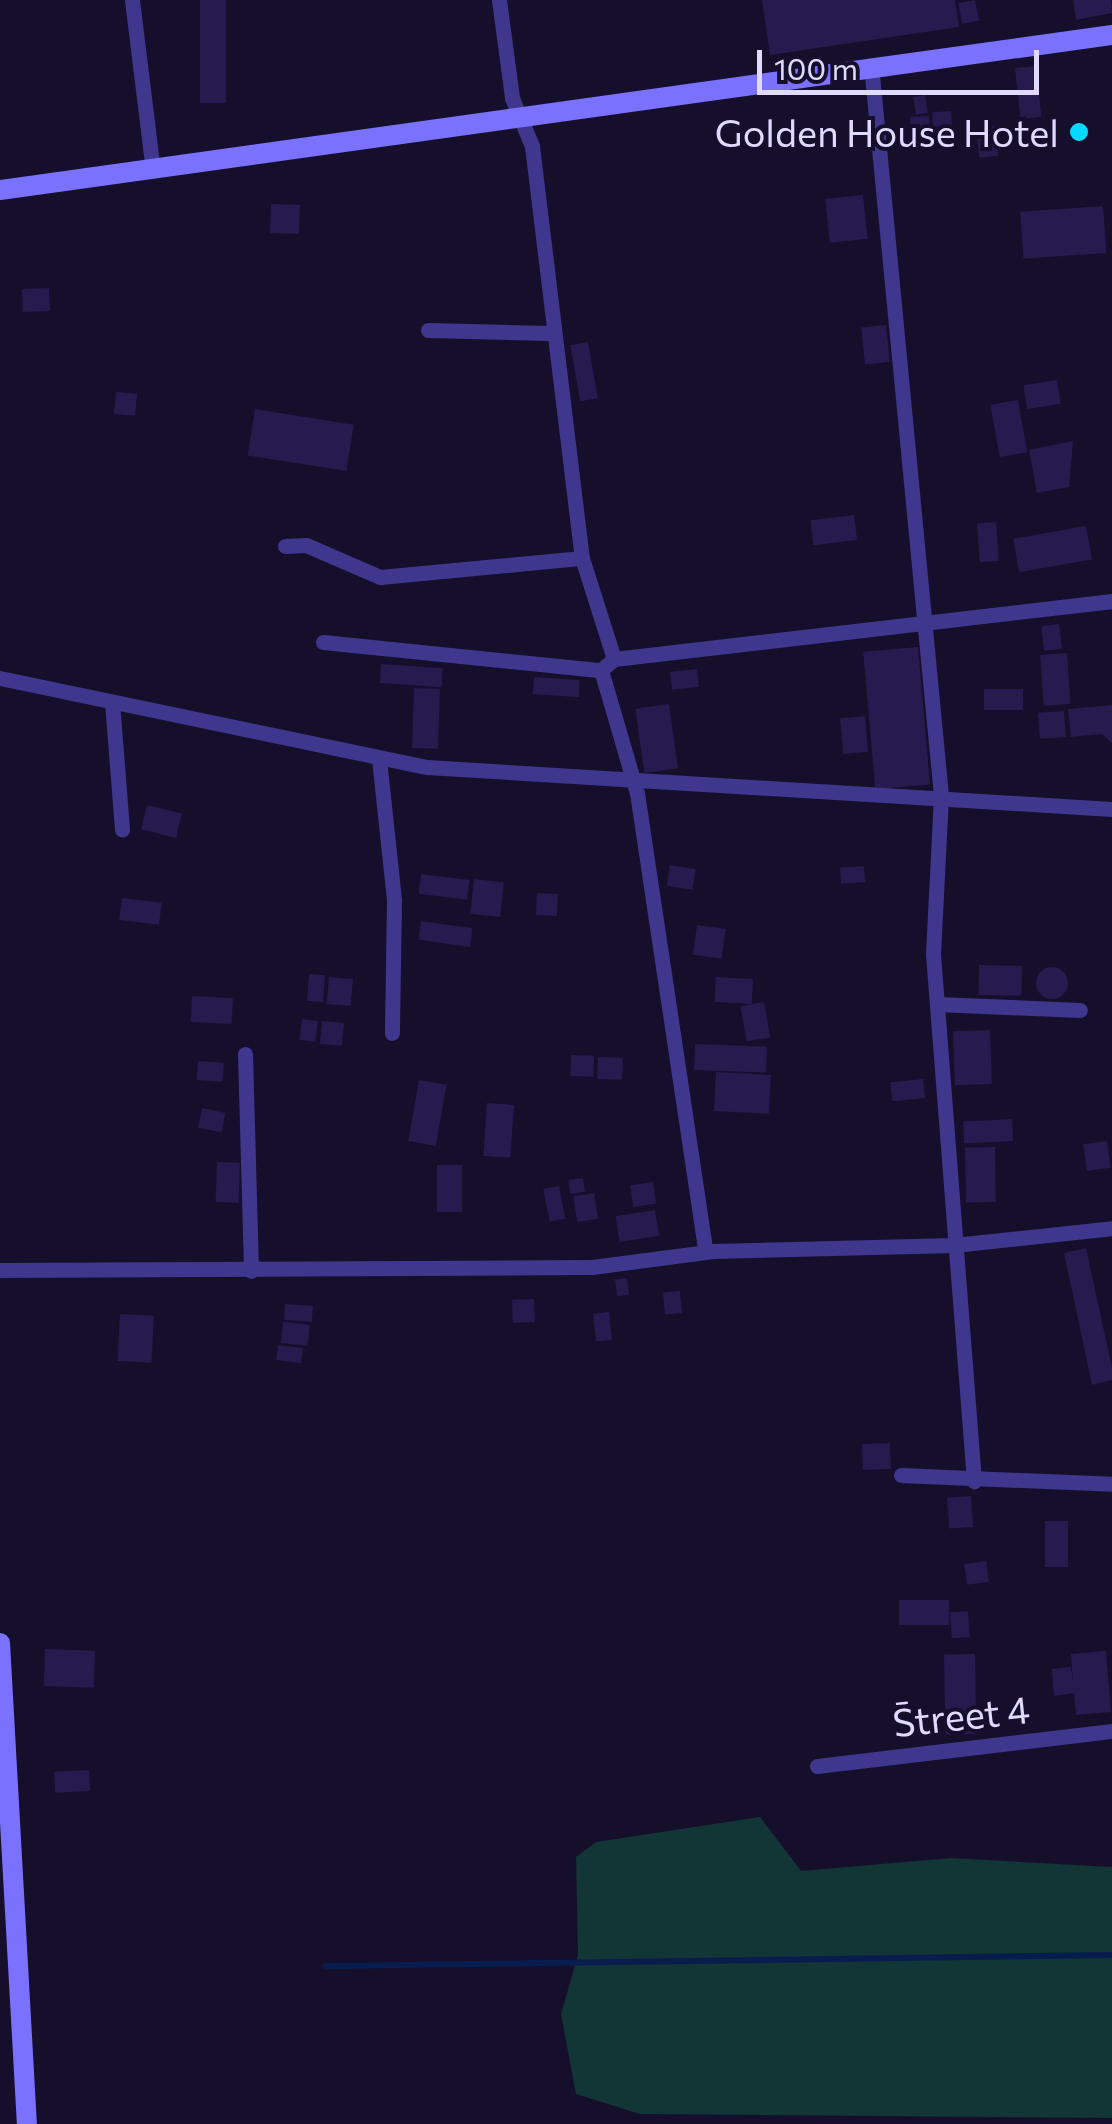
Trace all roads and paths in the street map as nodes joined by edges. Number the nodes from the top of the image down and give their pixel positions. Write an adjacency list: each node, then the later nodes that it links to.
1 (132, 0): 6 (street)
2 (499, 0): 5 (street)
3 (1112, 35): 4 (street)
4 (872, 76): 5 (street); 13 (street)
5 (523, 122): 6 (street); 9 (street)
6 (153, 171): 7 (street)
7 (0, 190)
8 (428, 330): 9 (street)
9 (548, 333): 11 (street)
10 (285, 546): 11 (street)
11 (582, 558): 15 (street)
12 (1112, 601): 13 (street)
13 (927, 623): 15 (street); 20 (street)
14 (323, 642): 15 (street)
15 (607, 665): 19 (street)
16 (0, 678): 17 (street)
17 (112, 702): 18 (street); 22 (street)
18 (379, 759): 19 (street); 25 (street)
19 (632, 783): 20 (street); 29 (street)
20 (941, 796): 21 (street); 23 (street)
21 (1112, 809)
22 (122, 830)
23 (936, 1004): 24 (street); 28 (street)
24 (1080, 1010)
25 (392, 1033)
26 (245, 1054): 31 (street)
27 (1112, 1228): 28 (street)
28 (954, 1245): 29 (street); 33 (street)
29 (706, 1252): 31 (street)
30 (0, 1270): 31 (street)
31 (250, 1271)
32 (901, 1475): 33 (street)
33 (974, 1481): 34 (street)
34 (1112, 1484)
35 (0, 1644): 38 (street)
36 (1112, 1731): 37 (street, S̄treet 4)
37 (818, 1766)
38 (28, 2124)

